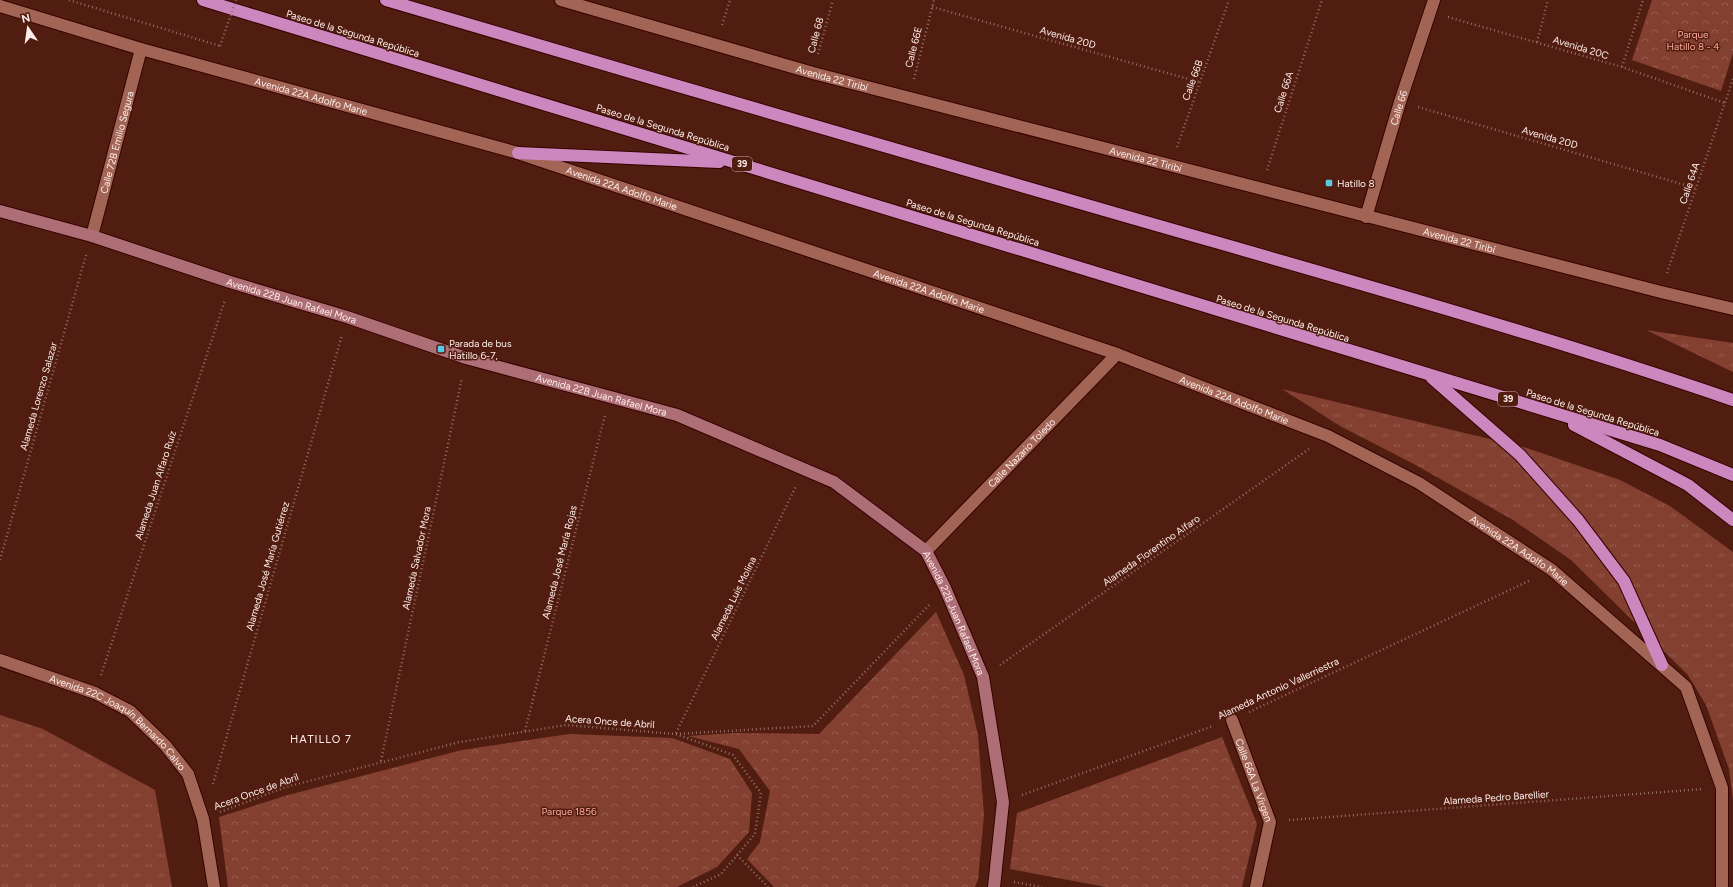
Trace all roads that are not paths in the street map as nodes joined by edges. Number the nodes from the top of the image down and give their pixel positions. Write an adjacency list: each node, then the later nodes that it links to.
1 (203, 0): 8 (highway, Paseo de la Segunda República / 39)
2 (386, 0): 15 (highway)
3 (561, 0): 10 (street, Avenida 22 Tiribí)
4 (0, 6): 6 (street, Avenida 22A Adolfo Marie)
5 (1432, 6): 10 (street, Calle 66)
6 (141, 48): 7 (street, Avenida 22A Adolfo Marie); 11 (street, Calle 72B Emilio Segura)
7 (518, 153): 8 (highway); 13 (street, Avenida 22A Adolfo Marie)
8 (738, 162): 14 (highway, Paseo de la Segunda República / 39)
9 (0, 211): 11 (street, Avenida 22B Juan Rafael Mora)
10 (1366, 217): 12 (street, Avenida 22 Tiribí)
11 (92, 236): 19 (street, Avenida 22B Juan Rafael Mora)
12 (1733, 309)
13 (1117, 354): 19 (street, Calle Nazario Toledo); 21 (street, Avenida 22A Adolfo Marie)
14 (1428, 375): 16 (highway, Paseo de la Segunda República / 39); 21 (highway)
15 (1733, 400)
16 (1548, 411): 17 (highway, Paseo de la Segunda República / 39); 18 (highway)
17 (1733, 474)
18 (1733, 520)
19 (926, 551): 23 (street, Avenida 22B Juan Rafael Mora)
20 (0, 660): 24 (street, Avenida 22C Joaquín Bernardo Calvo)
21 (1662, 665): 26 (street, Avenida 22A Adolfo Marie)
22 (1232, 720): 25 (street, Calle 66A La Virgen)
23 (995, 882)
24 (214, 887)
25 (1256, 887)
26 (1722, 887)

